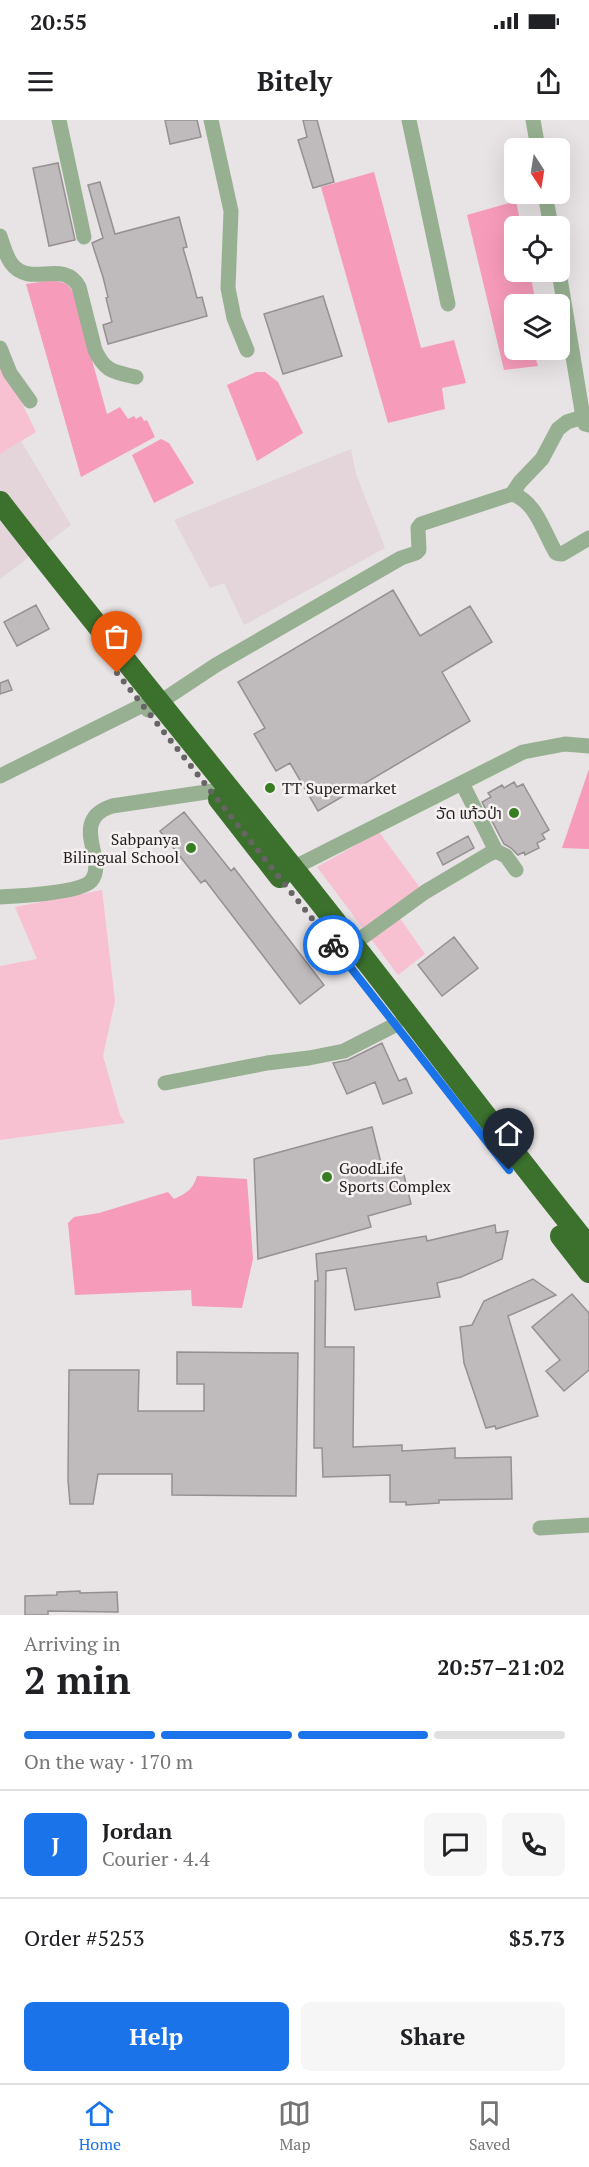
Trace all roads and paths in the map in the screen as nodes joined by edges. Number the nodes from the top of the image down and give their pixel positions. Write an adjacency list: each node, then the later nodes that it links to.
1 (59, 120): 7 (street)
2 (211, 120): 11 (street)
3 (409, 120): 9 (street)
4 (533, 120): 5 (street)
5 (536, 138)
6 (0, 236): 12 (street)
7 (84, 237)
8 (561, 282): 14 (street)
9 (448, 304)
10 (0, 348): 13 (street)
11 (247, 350)
12 (136, 377)
13 (30, 401)
14 (586, 421): 15 (street)
15 (512, 494): 18 (street); 19 (street)
16 (0, 502): 19 (highway)
17 (0, 527): 19 (highway)
18 (589, 538)
19 (150, 705): 21 (street); 23 (highway); 25 (highway)
20 (589, 746): 22 (street)
21 (0, 776)
22 (462, 783): 24 (street); 25 (street)
23 (213, 791): 27 (street); 29 (highway)
24 (496, 851): 26 (street); 28 (street)
25 (293, 868): 28 (highway)
26 (516, 870)
27 (0, 897)
28 (352, 945): 31 (highway)
29 (395, 1025): 30 (street); 32 (highway)
30 (165, 1083)
31 (589, 1247)
32 (589, 1272)
33 (589, 1525): 34 (street)
34 (540, 1528)

